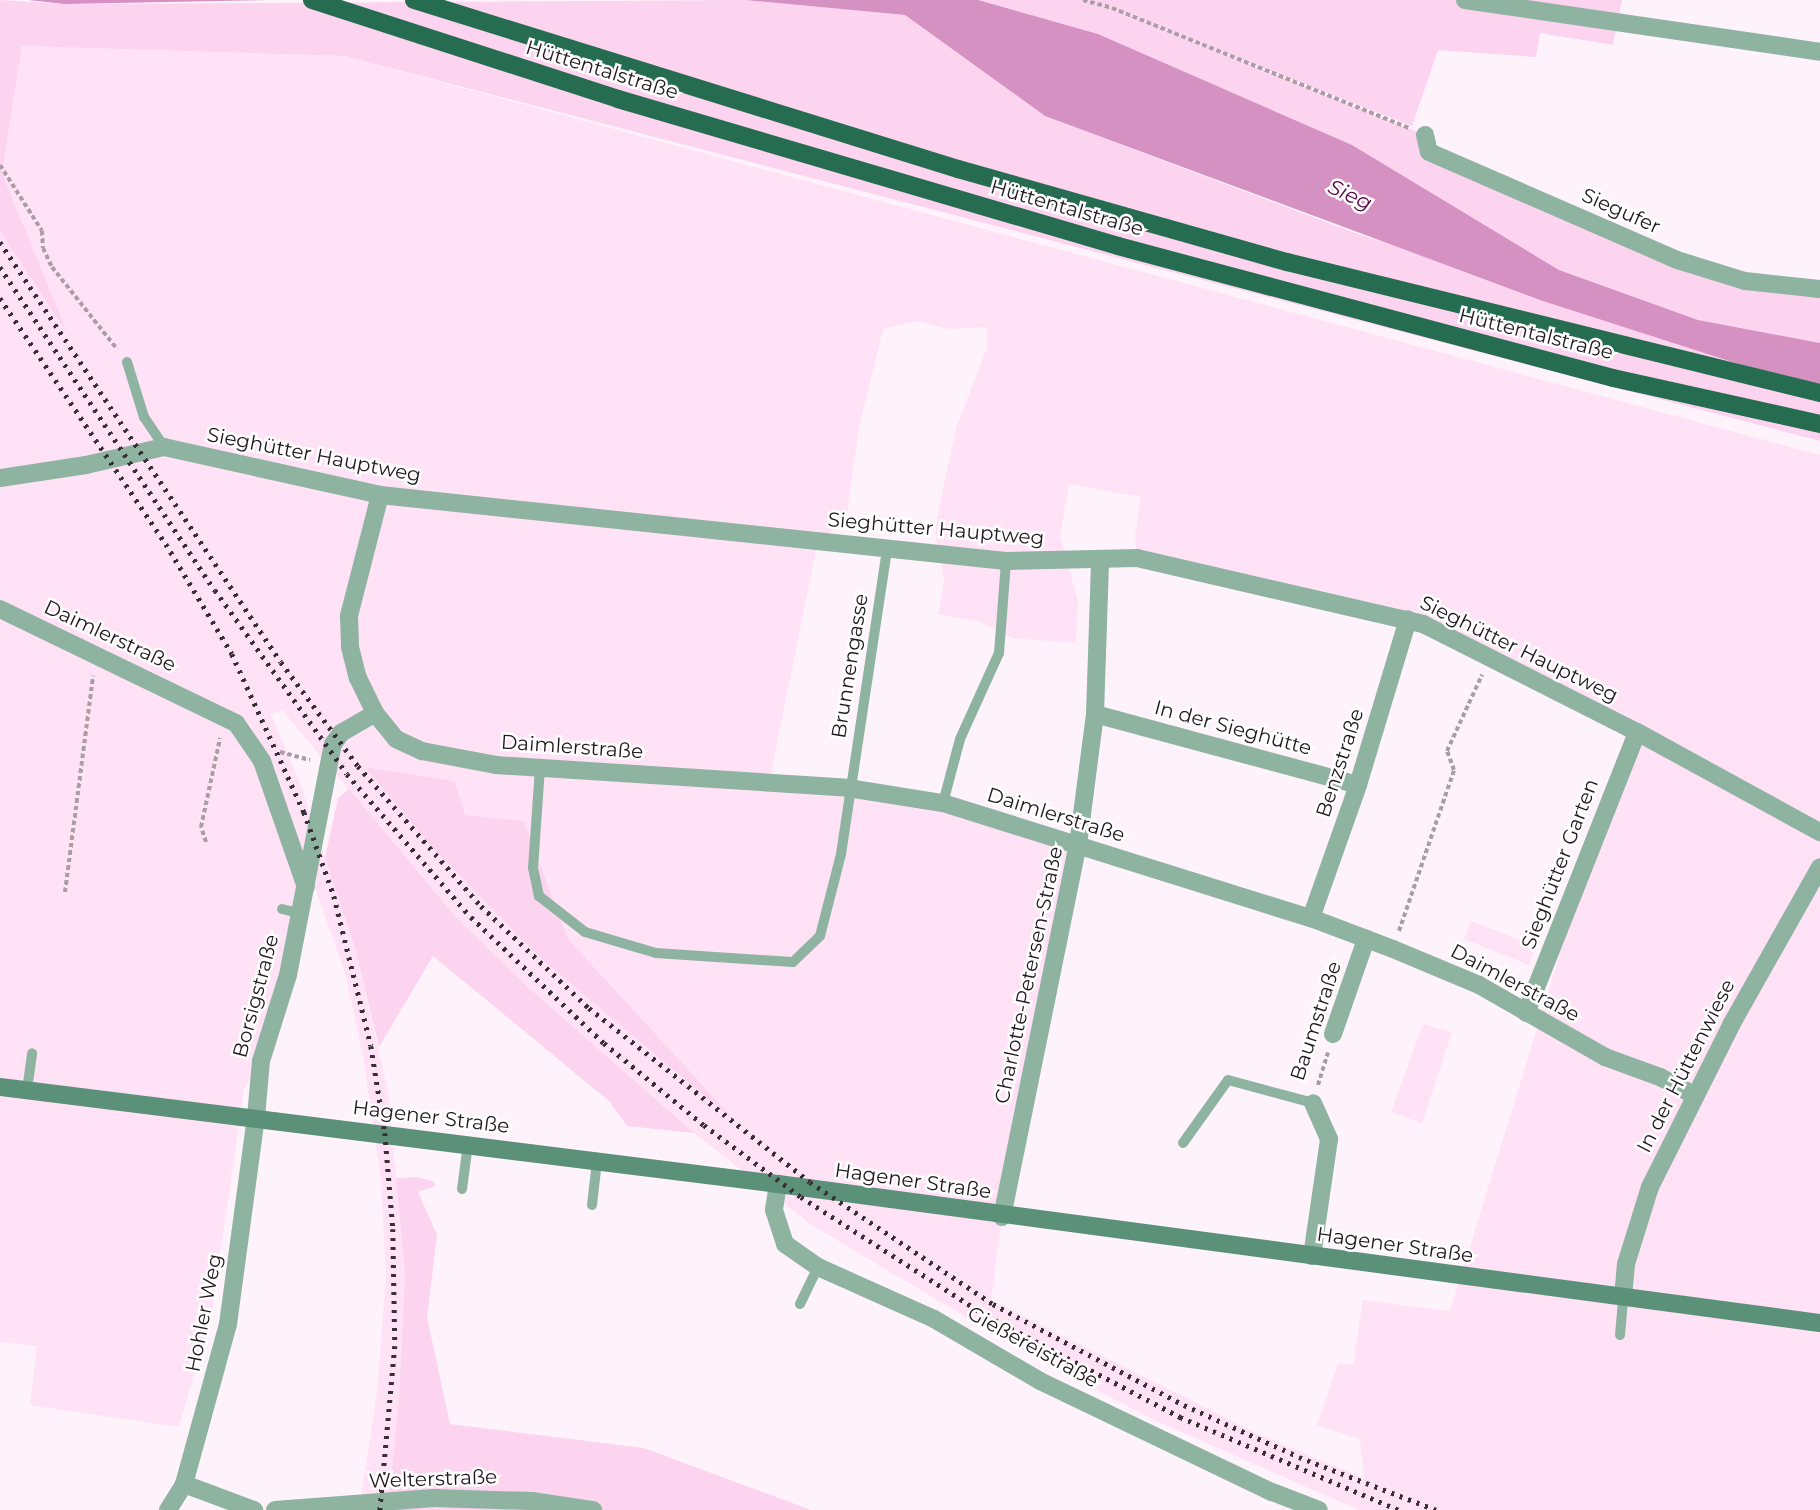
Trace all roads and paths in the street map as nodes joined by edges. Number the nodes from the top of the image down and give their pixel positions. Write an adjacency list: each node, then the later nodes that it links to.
1 (312, 0): 11 (highway, Hüttentalstraße)
2 (414, 0): 10 (highway, Hüttentalstraße)
3 (1083, 0): 6 (path)
4 (1465, 0): 5 (street)
5 (1820, 52)
6 (1425, 135): 8 (street, Siegufer)
7 (0, 165): 9 (path)
8 (1820, 289)
9 (127, 362): 12 (lane)
10 (1820, 393)
11 (1820, 424)
12 (164, 447): 13 (street, Sieghütter Hauptweg); 14 (street, Sieghütter Hauptweg)
13 (0, 478)
14 (380, 495): 15 (street, Sieghütter Hauptweg); 22 (street, Daimlerstraße)
15 (887, 549): 16 (street, Sieghütter Hauptweg); 30 (lane, Brunnengasse)
16 (1006, 561): 17 (street, Sieghütter Hauptweg); 31 (lane)
17 (1100, 562): 19 (street, Sieghütter Hauptweg); 23 (street, Charlotte-Petersen-Straße)
18 (0, 609): 20 (street, Daimlerstraße)
19 (1408, 619): 21 (street, Sieghütter Hauptweg); 29 (street, Benzstraße)
20 (96, 654): 24 (street, Daimlerstraße); 37 (path)
21 (1490, 656): 25 (street, Sieghütter Hauptweg); 42 (path)
22 (375, 713): 27 (street); 28 (street, Daimlerstraße)
23 (1095, 714): 29 (street, In der Sieghütte); 34 (street, Charlotte-Petersen-Straße)
24 (225, 715): 26 (street, Daimlerstraße); 33 (path)
25 (1637, 732): 32 (street, Sieghütter Hauptweg); 43 (street, Sieghütter Garten)
26 (255, 747): 27 (path); 36 (street, Daimlerstraße)
27 (329, 764): 36 (street)
28 (540, 768): 30 (street, Daimlerstraße); 30 (lane, Brunnengasse)
29 (1358, 785): 40 (street, Benzstraße)
30 (848, 788): 31 (street, Daimlerstraße)
31 (943, 803): 34 (street, Daimlerstraße)
32 (1820, 832)
33 (206, 842)
34 (1078, 845): 40 (street, Daimlerstraße); 57 (street, Charlotte-Petersen-Straße)
35 (1820, 867): 48 (street, In der Hüttenwiese)
36 (306, 887): 39 (street, Borsigstraße)
37 (65, 892)
38 (282, 909): 39 (lane)
39 (300, 913): 50 (street, Borsigstraße)
40 (1311, 918): 41 (street, Daimlerstraße)
41 (1366, 939): 42 (street, Daimlerstraße); 44 (street, Baumstraße)
42 (1393, 949): 43 (street, Daimlerstraße)
43 (1526, 1013): 48 (street, Daimlerstraße)
44 (1333, 1034): 49 (path, Baumstraße)
45 (32, 1053): 47 (lane)
46 (0, 1087): 47 (main road, Hagener Straße)
47 (27, 1090): 50 (main road, Hagener Straße)
48 (1695, 1096): 60 (street, In der Hüttenwiese)
49 (1313, 1103): 51 (lane); 58 (street, Baumstraße)
50 (256, 1117): 52 (main road, Hagener Straße); 64 (street, Hohler Weg)
51 (1183, 1143)
52 (468, 1144): 53 (main road, Hagener Straße); 55 (lane)
53 (597, 1161): 54 (main road, Hagener Straße); 56 (lane)
54 (778, 1184): 57 (main road, Hagener Straße); 59 (street, Gießereistraße)
55 (462, 1189)
56 (592, 1205)
57 (1002, 1216): 58 (main road, Hagener Straße)
58 (1312, 1256): 60 (main road, Hagener Straße)
59 (818, 1267): 61 (lane); 69 (street, Gießereistraße)
60 (1623, 1298): 62 (main road, Hagener Straße); 63 (lane)
61 (800, 1304)
62 (1820, 1323)
63 (1620, 1335)
64 (184, 1484): 65 (street, Hohler Weg); 66 (street)
65 (168, 1510)
66 (254, 1510)
67 (275, 1510): 68 (street, Welterstraße)
68 (593, 1510)
69 (1319, 1510)

